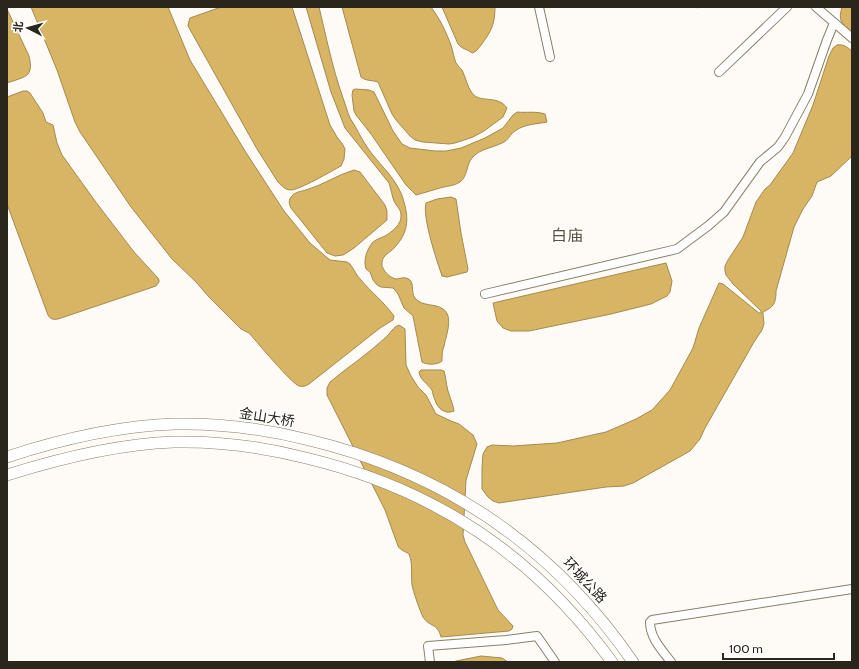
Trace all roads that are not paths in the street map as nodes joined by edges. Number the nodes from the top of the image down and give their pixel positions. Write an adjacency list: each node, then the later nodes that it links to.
1 (539, 7): 6 (street)
2 (787, 7): 7 (street)
3 (816, 7): 4 (street)
4 (834, 23): 5 (street); 8 (street)
5 (852, 38)
6 (550, 57)
7 (719, 72)
8 (485, 294)
9 (7, 457): 11 (highway, 金山大桥)
10 (7, 475): 15 (highway)
11 (505, 529): 16 (highway, 环城公路)
12 (852, 589): 17 (street)
13 (430, 662): 14 (street)
14 (555, 662)
15 (612, 662)
16 (633, 662)
17 (671, 662)

